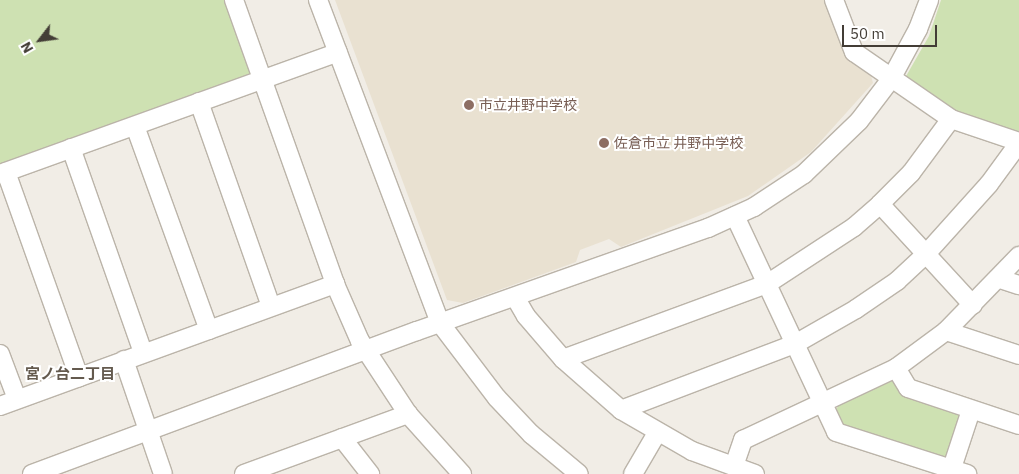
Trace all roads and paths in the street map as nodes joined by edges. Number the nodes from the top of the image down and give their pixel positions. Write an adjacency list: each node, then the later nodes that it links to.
1 (234, 0): 6 (street)
2 (318, 0): 5 (street)
3 (834, 0): 7 (street)
4 (929, 0): 7 (street)
5 (338, 52): 6 (street); 25 (street)
6 (263, 79): 8 (street); 19 (street)
7 (890, 79): 9 (street); 15 (street)
8 (199, 102): 10 (street); 24 (street)
9 (951, 119): 11 (street); 14 (street)
10 (134, 126): 12 (street); 26 (street)
11 (1019, 142): 16 (street)
12 (71, 148): 13 (street); 30 (street)
13 (3, 173): 36 (street)
14 (880, 204): 16 (street); 20 (street)
15 (735, 216): 20 (street); 22 (street)
16 (926, 254): 23 (street); 28 (street)
17 (1019, 256): 18 (street)
18 (1000, 279): 21 (street); 23 (street)
19 (335, 284): 24 (street); 29 (street)
20 (767, 284): 28 (street); 33 (street)
21 (1019, 285)
22 (515, 297): 25 (street); 33 (street)
23 (973, 305): 27 (street)
24 (271, 306): 26 (street)
25 (440, 322): 29 (street); 55 (street)
26 (209, 330): 30 (street)
27 (946, 331): 32 (street); 35 (street)
28 (795, 344): 38 (street); 40 (street)
29 (366, 350): 42 (street); 44 (street)
30 (143, 353): 34 (street)
31 (0, 354): 37 (street)
32 (1019, 355)
33 (563, 359): 40 (street)
34 (124, 360): 36 (street); 44 (street)
35 (896, 368): 38 (street); 41 (street)
36 (79, 377): 37 (street)
37 (17, 399): 39 (street)
38 (824, 404): 47 (street); 49 (street)
39 (0, 406)
40 (621, 410): 45 (street)
41 (971, 410): 43 (street); 49 (street)
42 (408, 414): 46 (street); 54 (street)
43 (1019, 426)
44 (149, 431): 50 (street); 51 (street)
45 (657, 433): 47 (street); 56 (street)
46 (342, 438): 48 (street); 53 (street)
47 (734, 466): 57 (street)
48 (281, 468): 52 (street)
49 (956, 472)
50 (32, 474)
51 (163, 474)
52 (244, 474)
53 (370, 474)
54 (462, 474)
55 (579, 474)
56 (633, 474)
57 (755, 474)

